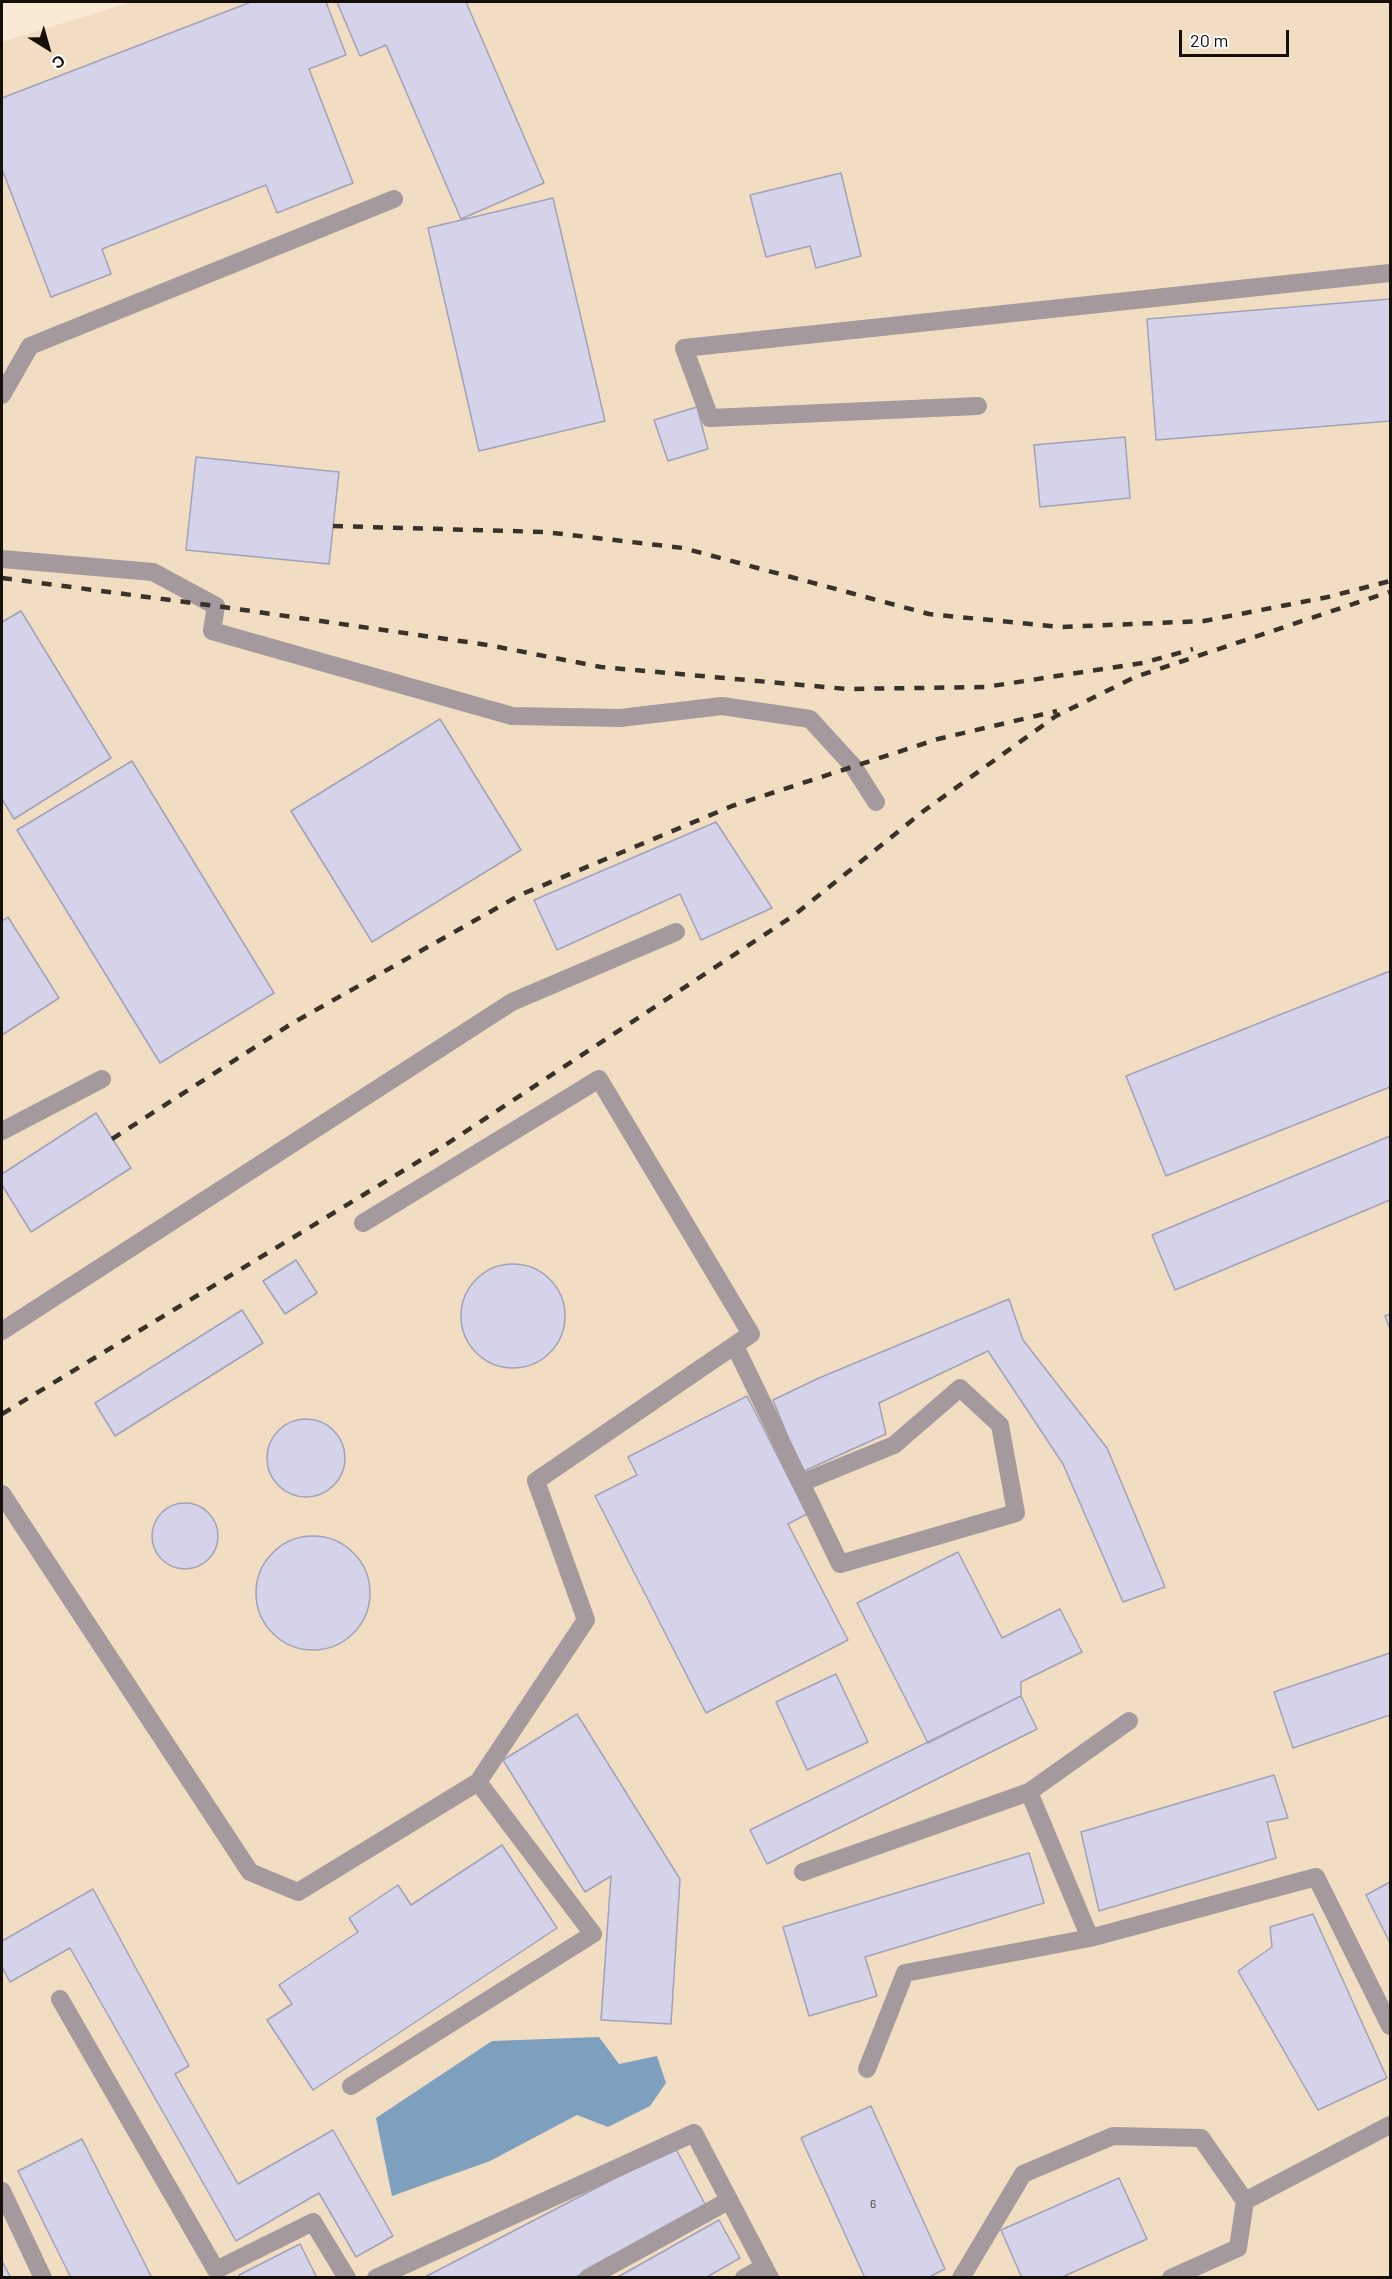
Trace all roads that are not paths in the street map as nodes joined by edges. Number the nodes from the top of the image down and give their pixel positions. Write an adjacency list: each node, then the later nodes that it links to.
1 (394, 199): 3 (lane)
2 (1390, 273): 4 (lane)
3 (2, 395)
4 (978, 406)
5 (2, 559): 6 (lane)
6 (876, 802)
7 (676, 932): 11 (lane)
8 (102, 1079): 9 (lane)
9 (2, 1131)
10 (363, 1222): 12 (lane)
11 (2, 1331)
12 (735, 1346): 13 (lane); 16 (lane)
13 (801, 1482): 13 (lane)
14 (2, 1494): 16 (lane)
15 (1129, 1721): 17 (lane)
16 (478, 1782): 23 (lane)
17 (1029, 1792): 18 (lane); 19 (lane)
18 (803, 1872)
19 (1090, 1938): 21 (lane); 22 (lane)
20 (60, 1999): 29 (lane)
21 (1390, 2026)
22 (867, 2069)
23 (351, 2086)
24 (1390, 2125): 27 (lane)
25 (2, 2191): 30 (lane)
26 (728, 2201): 28 (lane); 32 (lane); 33 (lane)
27 (1245, 2201): 35 (lane); 36 (lane)
28 (767, 2272): 34 (lane)
29 (218, 2274): 31 (lane)
30 (44, 2277)
31 (347, 2277)
32 (376, 2277)
33 (588, 2277)
34 (744, 2277)
35 (961, 2277)
36 (1171, 2277)

